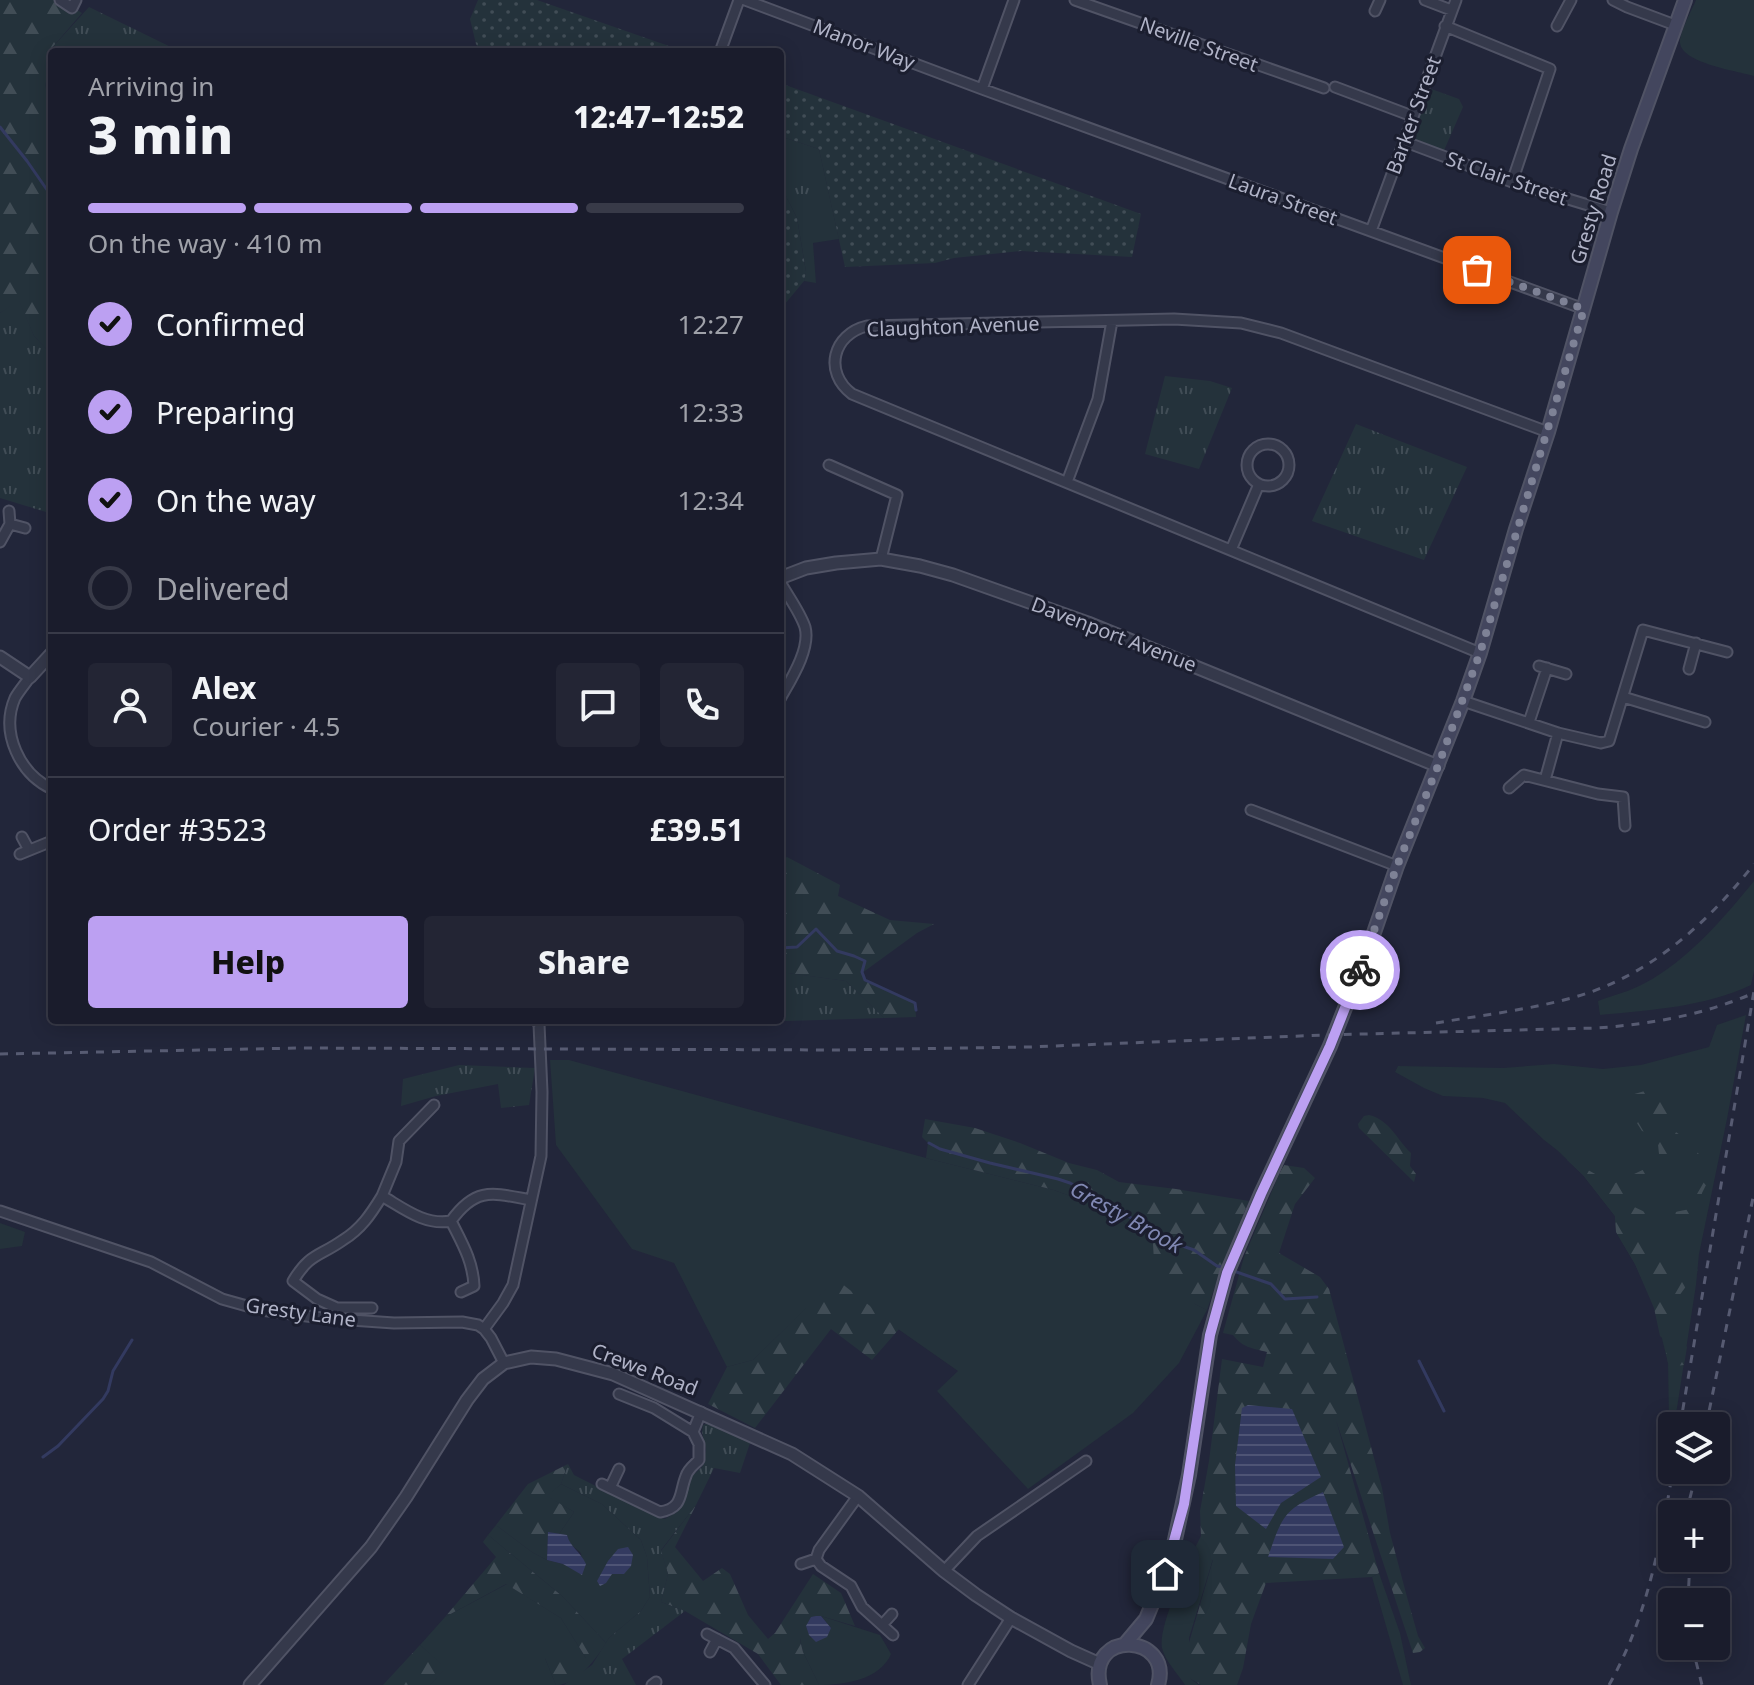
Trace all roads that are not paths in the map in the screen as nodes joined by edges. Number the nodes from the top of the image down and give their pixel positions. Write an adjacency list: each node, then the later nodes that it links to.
1 (60, 0): 12 (street)
2 (739, 0): 18 (street)
3 (745, 0): 19 (street, Manor Way)
4 (1014, 0): 19 (street)
5 (1075, 0): 20 (street, Neville Street)
6 (1380, 0): 14 (street)
7 (1425, 0): 13 (street)
8 (1456, 0): 13 (street, Barker Street)
9 (1571, 0): 17 (street)
10 (1613, 0): 15 (street)
11 (1685, 0): 15 (main road, Gresty Road)
12 (74, 4)
13 (1451, 10): 16 (street, Barker Street)
14 (1375, 11)
15 (1675, 25): 23 (main road, Gresty Road)
16 (1445, 26): 20 (street, Barker Street); 22 (street)
17 (1557, 26)
18 (721, 48)
19 (982, 89): 24 (street, Laura Street)
20 (1412, 116): 21 (street, Barker Street)
21 (1403, 141): 22 (street, St Clair Street); 24 (street, Barker Street)
22 (1512, 182): 23 (street, St Clair Street)
23 (1611, 212): 25 (main road, Gresty Road)
24 (1371, 231): 25 (street, Laura Street)
25 (1584, 309): 27 (main road, Gresty Road)
26 (1112, 321): 27 (street, Claughton Avenue); 29 (street); 29 (street, Claughton Avenue)
27 (1548, 432): 41 (main road, Gresty Road)
28 (829, 465): 36 (street)
29 (1067, 482): 35 (street, Claughton Avenue)
30 (1259, 484): 30 (street); 35 (street)
31 (9, 511): 32 (street)
32 (10, 524): 33 (street); 34 (street)
33 (25, 528)
34 (0, 542)
35 (1231, 550): 41 (street, Claughton Avenue)
36 (881, 559): 37 (street, Davenport Avenue); 53 (street, Davenport Avenue)
37 (784, 578)
38 (784, 587): 47 (street)
39 (1696, 643): 40 (street); 44 (street); 48 (street)
40 (1727, 652)
41 (1480, 653): 49 (main road, Gresty Road)
42 (0, 657): 46 (street)
43 (48, 657): 46 (street)
44 (1689, 669)
45 (1566, 674): 50 (street)
46 (30, 677): 55 (street)
47 (784, 691)
48 (1623, 697): 51 (street); 52 (street)
49 (1463, 701): 50 (street); 53 (main road, Gresty Road)
50 (1529, 722): 52 (street)
51 (1705, 722)
52 (1558, 733): 54 (street)
53 (1438, 766): 61 (main road, Gresty Road)
54 (1545, 780): 56 (street); 58 (street)
55 (48, 787)
56 (1509, 788)
57 (1251, 810): 61 (street)
58 (1625, 826)
59 (22, 837): 60 (street)
60 (48, 843)
61 (1397, 866): 83 (main road, Gresty Road)
62 (539, 1024): 65 (street)
63 (434, 1105): 64 (street)
64 (382, 1196): 67 (street); 69 (street)
65 (531, 1200): 67 (street); 70 (street)
66 (0, 1211): 70 (street, Gresty Lane)
67 (451, 1221): 68 (street)
68 (461, 1292)
69 (372, 1308)
70 (484, 1329): 71 (street)
71 (504, 1363): 73 (street, Crewe Road); 92 (street)
72 (619, 1394): 74 (street)
73 (701, 1412): 74 (street); 77 (street, Crewe Road)
74 (693, 1432): 76 (street)
75 (1086, 1461): 80 (street)
76 (619, 1469)
77 (858, 1496): 78 (street); 80 (street, Crewe Road)
78 (816, 1559): 79 (street); 84 (street)
79 (801, 1564)
80 (944, 1571): 82 (street, Crewe Road)
81 (892, 1614): 84 (street)
82 (1011, 1618): 91 (street, Crewe Road); 94 (street)
83 (1146, 1619): 88 (main road); 89 (main road)
84 (882, 1625): 86 (street)
85 (707, 1634): 87 (street)
86 (893, 1635)
87 (717, 1639): 90 (street); 93 (street)
88 (1125, 1644): 89 (main road); 91 (main road)
89 (1148, 1650): 96 (main road)
90 (710, 1652)
91 (1100, 1664): 95 (main road)
92 (250, 1685)
93 (765, 1685)
94 (968, 1685)
95 (1100, 1685)
96 (1158, 1685)

